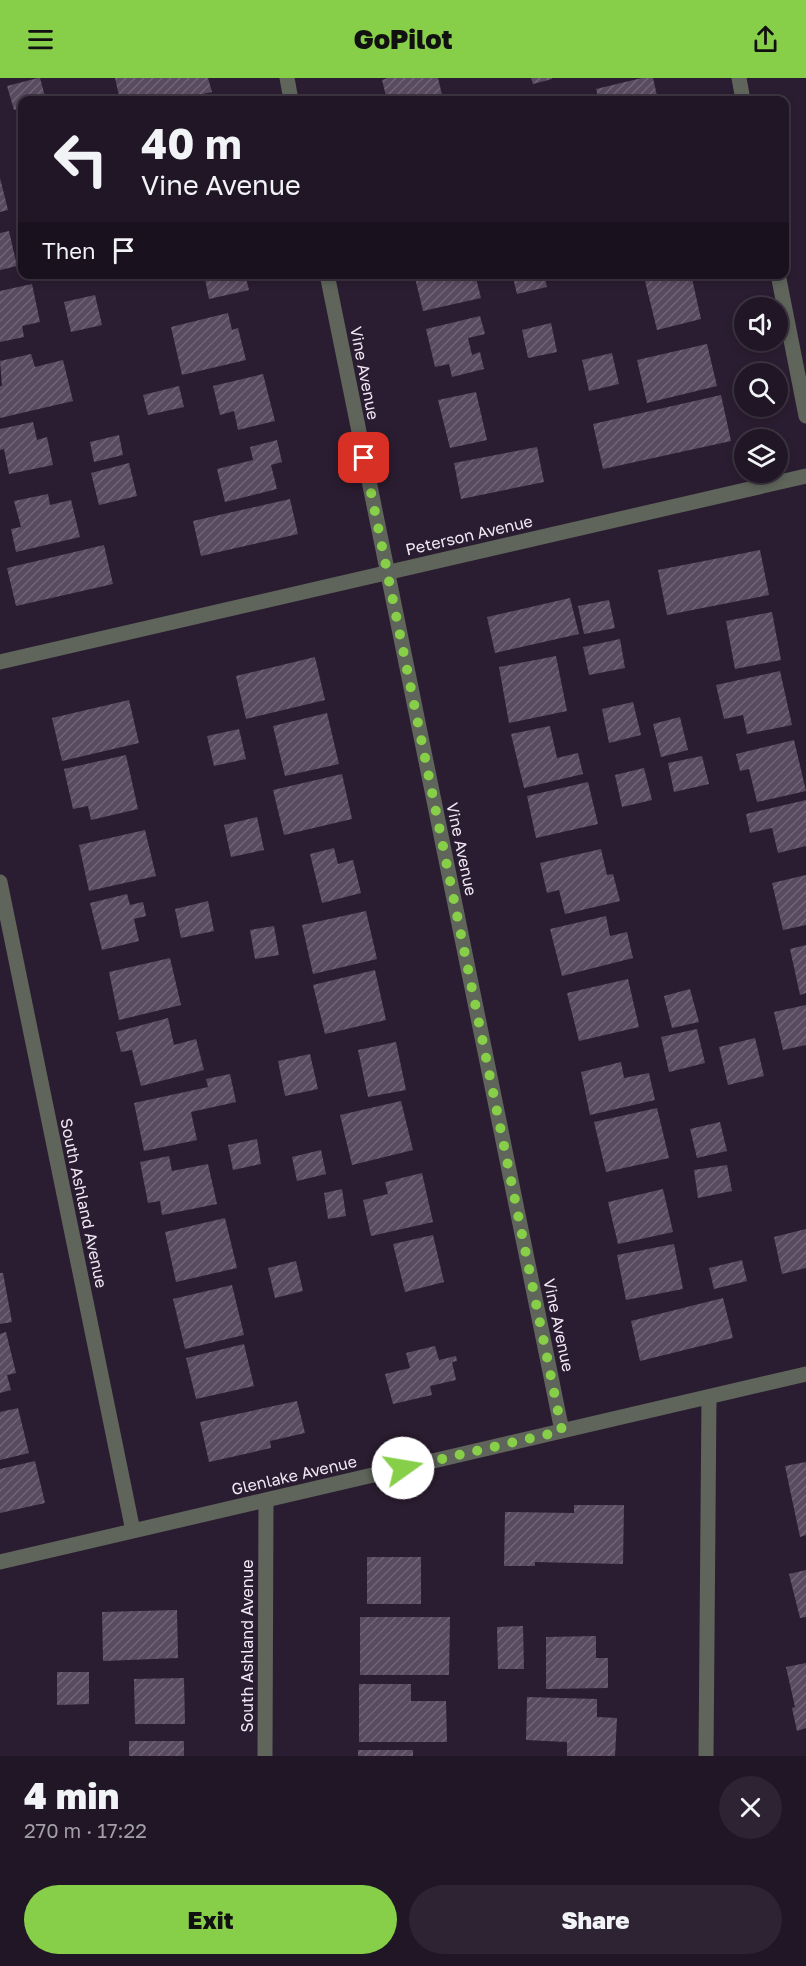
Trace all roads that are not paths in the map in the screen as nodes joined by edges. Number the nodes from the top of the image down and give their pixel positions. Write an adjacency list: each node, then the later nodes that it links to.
1 (287, 78): 3 (street)
2 (739, 78): 4 (street)
3 (290, 96)
4 (742, 96)
5 (328, 279): 9 (street, Vine Avenue)
6 (779, 279): 7 (street)
7 (806, 416)
8 (806, 476): 9 (street, Peterson Avenue)
9 (387, 572): 10 (street, Peterson Avenue); 14 (street, Vine Avenue)
10 (0, 662)
11 (0, 882): 16 (street, South Ashland Avenue)
12 (806, 1374): 13 (street, Glenlake Avenue)
13 (709, 1397): 14 (street, Glenlake Avenue); 19 (street)
14 (562, 1431): 15 (street, Glenlake Avenue)
15 (266, 1500): 16 (street, Glenlake Avenue); 18 (street, South Ashland Avenue)
16 (133, 1531): 17 (street, Glenlake Avenue)
17 (0, 1562)
18 (265, 1756)
19 (706, 1756)

